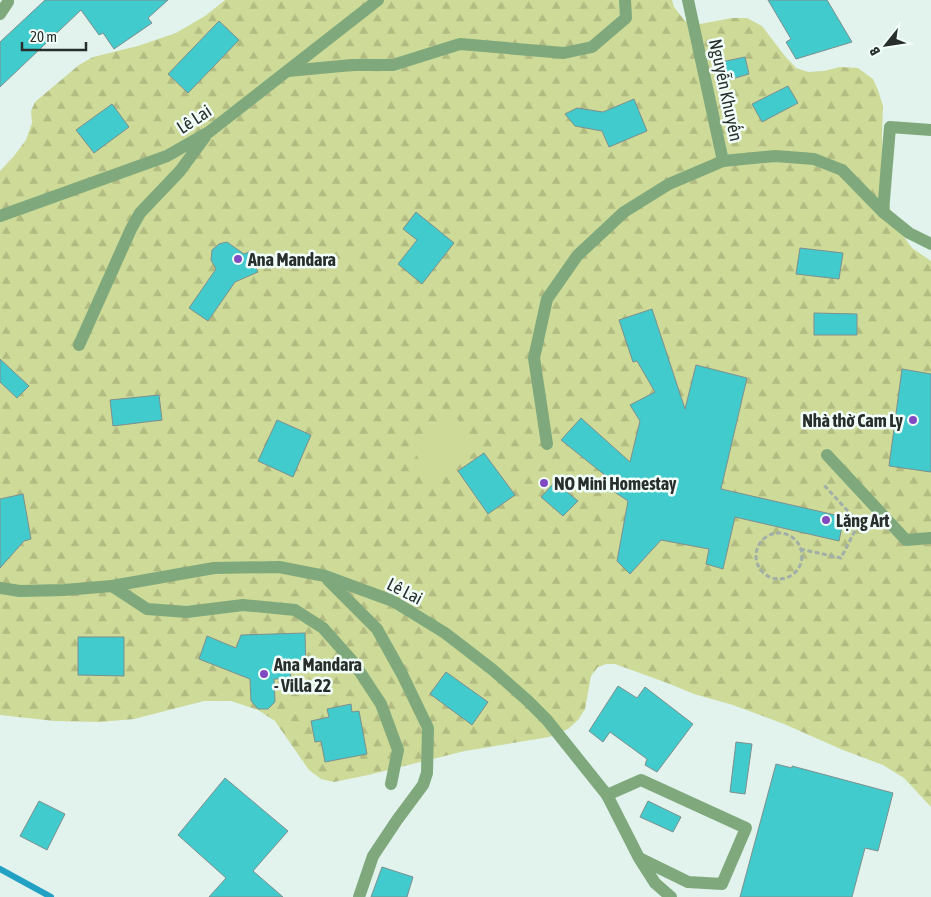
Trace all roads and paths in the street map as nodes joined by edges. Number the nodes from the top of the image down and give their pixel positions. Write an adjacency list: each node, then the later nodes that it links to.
1 (8, 0): 5 (street)
2 (378, 0): 6 (street, Lê Lai)
3 (625, 0): 6 (street)
4 (688, 0): 9 (street, Nguyễn Khuyến)
5 (0, 14)
6 (288, 71): 8 (street, Lê Lai)
7 (931, 130): 10 (street)
8 (209, 132): 11 (street, Lê Lai); 13 (street)
9 (723, 161): 10 (street, Nguyễn Khuyến); 14 (street)
10 (883, 212): 12 (street, Nguyễn Khuyến)
11 (0, 216)
12 (931, 244)
13 (79, 345)
14 (547, 444)
15 (828, 456): 17 (street)
16 (823, 484): 18 (path)
17 (931, 538)
18 (800, 549): 18 (path)
19 (325, 576): 20 (street, Lê Lai); 23 (street, Lê Lai); 25 (street)
20 (112, 586): 21 (street, Lê Lai); 22 (street)
21 (0, 588)
22 (391, 784)
23 (607, 795): 24 (street, Lê Lai); 24 (street)
24 (639, 858): 26 (street, Lê Lai)
25 (359, 897)
26 (671, 897)

